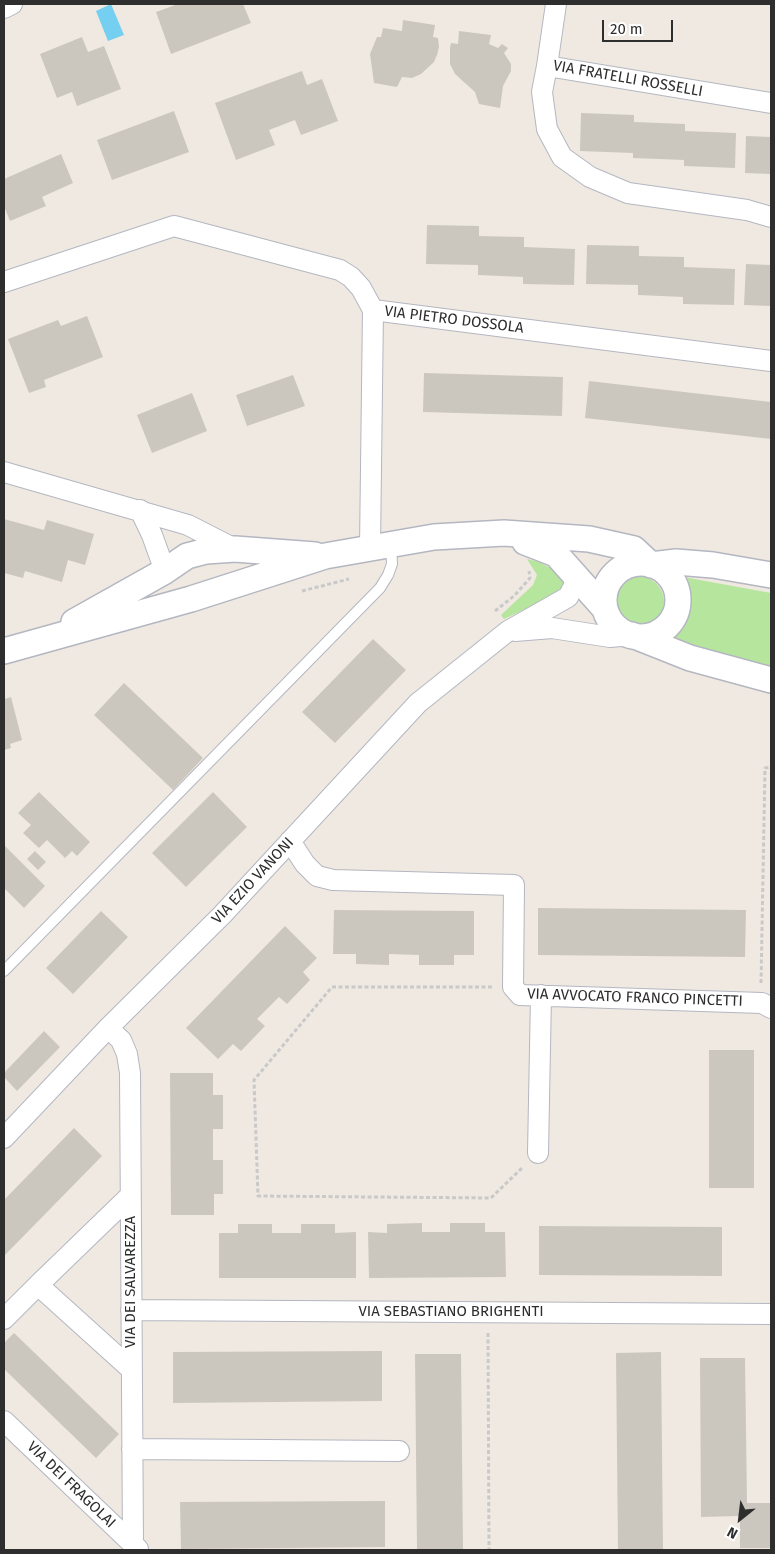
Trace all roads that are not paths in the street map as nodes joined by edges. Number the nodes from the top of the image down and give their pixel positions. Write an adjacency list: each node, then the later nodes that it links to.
1 (12, 4): 3 (street)
2 (556, 4): 4 (street, VIA FRATELLI ROSSELLI)
3 (4, 8)
4 (547, 66): 5 (street, VIA FRATELLI ROSSELLI); 6 (street)
5 (771, 103)
6 (771, 217)
7 (4, 282): 8 (street)
8 (373, 310): 9 (street, VIA PIETRO DOSSOLA); 13 (street, VIA PIETRO DOSSOLA)
9 (771, 361)
10 (4, 472): 11 (street)
11 (140, 510): 14 (street); 18 (street)
12 (504, 533): 13 (street); 17 (street); 19 (street)
13 (380, 546): 16 (street); 29 (lane)
14 (234, 549): 15 (street); 16 (street)
15 (206, 551): 18 (street); 21 (street)
16 (325, 556): 21 (street)
17 (651, 565): 20 (street); 22 (street); 24 (street)
18 (165, 571): 21 (street); 25 (street)
19 (575, 574): 22 (street); 23 (street, VIA EZIO VANONI)
20 (771, 575)
21 (200, 596): 25 (street)
22 (605, 608): 24 (street)
23 (508, 631): 24 (street); 28 (street, VIA EZIO VANONI)
24 (632, 635): 27 (street)
25 (41, 641): 26 (street)
26 (4, 651)
27 (771, 680)
28 (290, 841): 30 (street, VIA AVVOCATO FRANCO PINCETTI); 32 (street, VIA EZIO VANONI)
29 (4, 971)
30 (540, 995): 31 (street, VIA AVVOCATO FRANCO PINCETTI); 34 (street)
31 (766, 1006)
32 (108, 1028): 33 (street, VIA EZIO VANONI); 35 (street, VIA DEI SALVAREZZA)
33 (4, 1138)
34 (538, 1153)
35 (130, 1196): 36 (street); 37 (street, VIA DEI SALVAREZZA)
36 (38, 1285): 39 (street); 40 (street)
37 (131, 1310): 38 (street, VIA SEBASTIANO BRIGHENTI); 40 (street, VIA DEI SALVAREZZA)
38 (771, 1314)
39 (4, 1319)
40 (131, 1369): 42 (street, VIA DEI SALVAREZZA)
41 (4, 1420): 44 (street, VIA DEI FRAGOLAI)
42 (132, 1449): 43 (street); 44 (street, VIA DEI SALVAREZZA)
43 (399, 1451)
44 (136, 1547)

